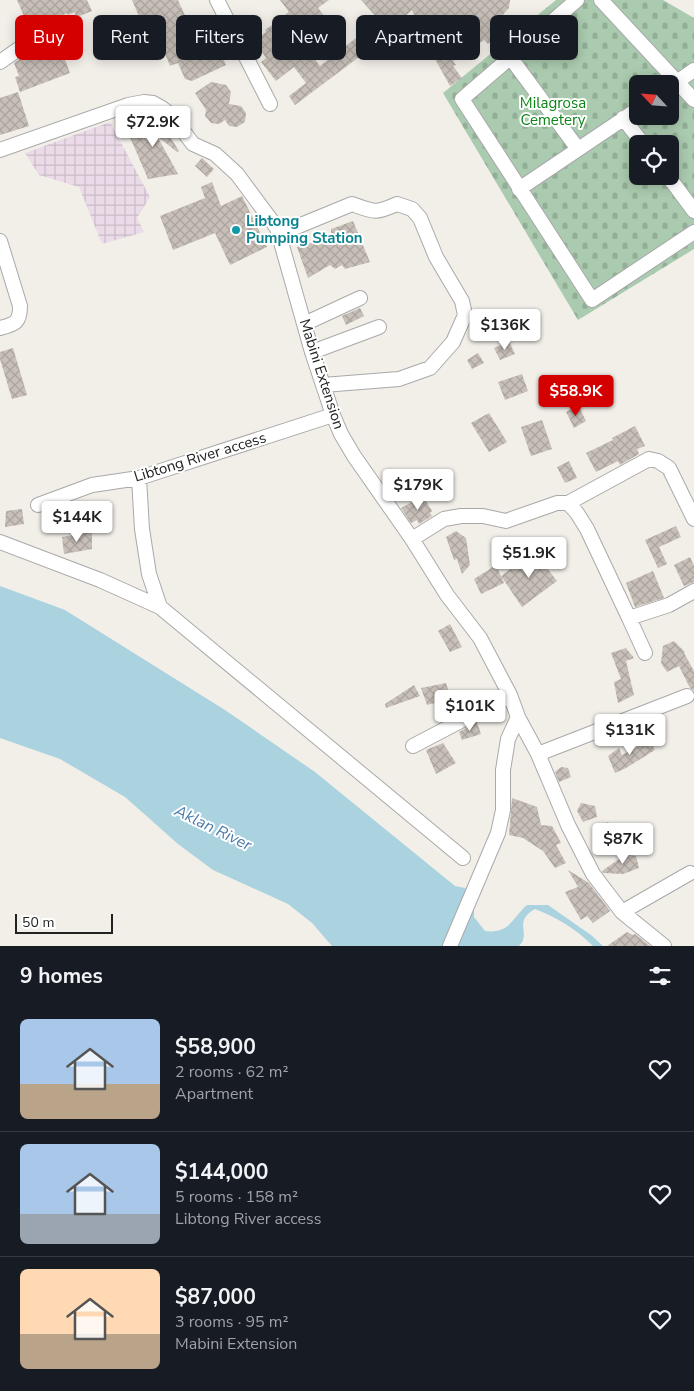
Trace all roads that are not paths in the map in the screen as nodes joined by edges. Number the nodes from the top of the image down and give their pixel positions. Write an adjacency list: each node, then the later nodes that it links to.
1 (217, 0): 14 (street)
2 (576, 0): 4 (street)
3 (601, 0): 10 (street)
4 (559, 15)
5 (15, 51): 8 (street)
6 (507, 60): 21 (street)
7 (512, 60): 18 (street)
8 (0, 62)
9 (694, 70): 11 (street)
10 (666, 75)
11 (679, 80)
12 (679, 88): 13 (street)
13 (694, 100)
14 (270, 104)
15 (629, 114): 16 (street)
16 (623, 118): 17 (street); 18 (street)
17 (636, 135)
18 (578, 149): 21 (street)
19 (0, 150): 24 (street, Mabini Extension)
20 (675, 185): 22 (street)
21 (519, 189): 23 (street)
22 (694, 211)
23 (694, 232)
24 (278, 234): 27 (street, Mabini Extension); 31 (street)
25 (0, 241): 28 (street)
26 (360, 298): 27 (street)
27 (304, 324): 30 (street, Mabini Extension)
28 (0, 328)
29 (379, 328): 30 (street)
30 (312, 352): 31 (street, Mabini Extension)
31 (323, 385): 32 (street, Mabini Extension)
32 (333, 415): 33 (street, Libtong River access); 37 (street, Mabini Extension)
33 (139, 478): 35 (street, Libtong River access); 40 (street)
34 (568, 503): 36 (street); 37 (street); 41 (street)
35 (38, 505)
36 (694, 518)
37 (412, 539): 43 (street, Mabini Extension)
38 (0, 542): 40 (street)
39 (694, 591): 41 (street)
40 (160, 607): 48 (street)
41 (629, 618): 42 (street)
42 (644, 653)
43 (510, 694): 45 (street, Mabini Extension); 46 (street)
44 (687, 696): 47 (street)
45 (518, 717): 47 (street, Mabini Extension); 51 (street)
46 (413, 746)
47 (538, 754): 50 (street, Mabini Extension)
48 (462, 858)
49 (690, 873): 50 (street)
50 (622, 912): 52 (street, Mabini Extension)
51 (450, 946)
52 (664, 946)

